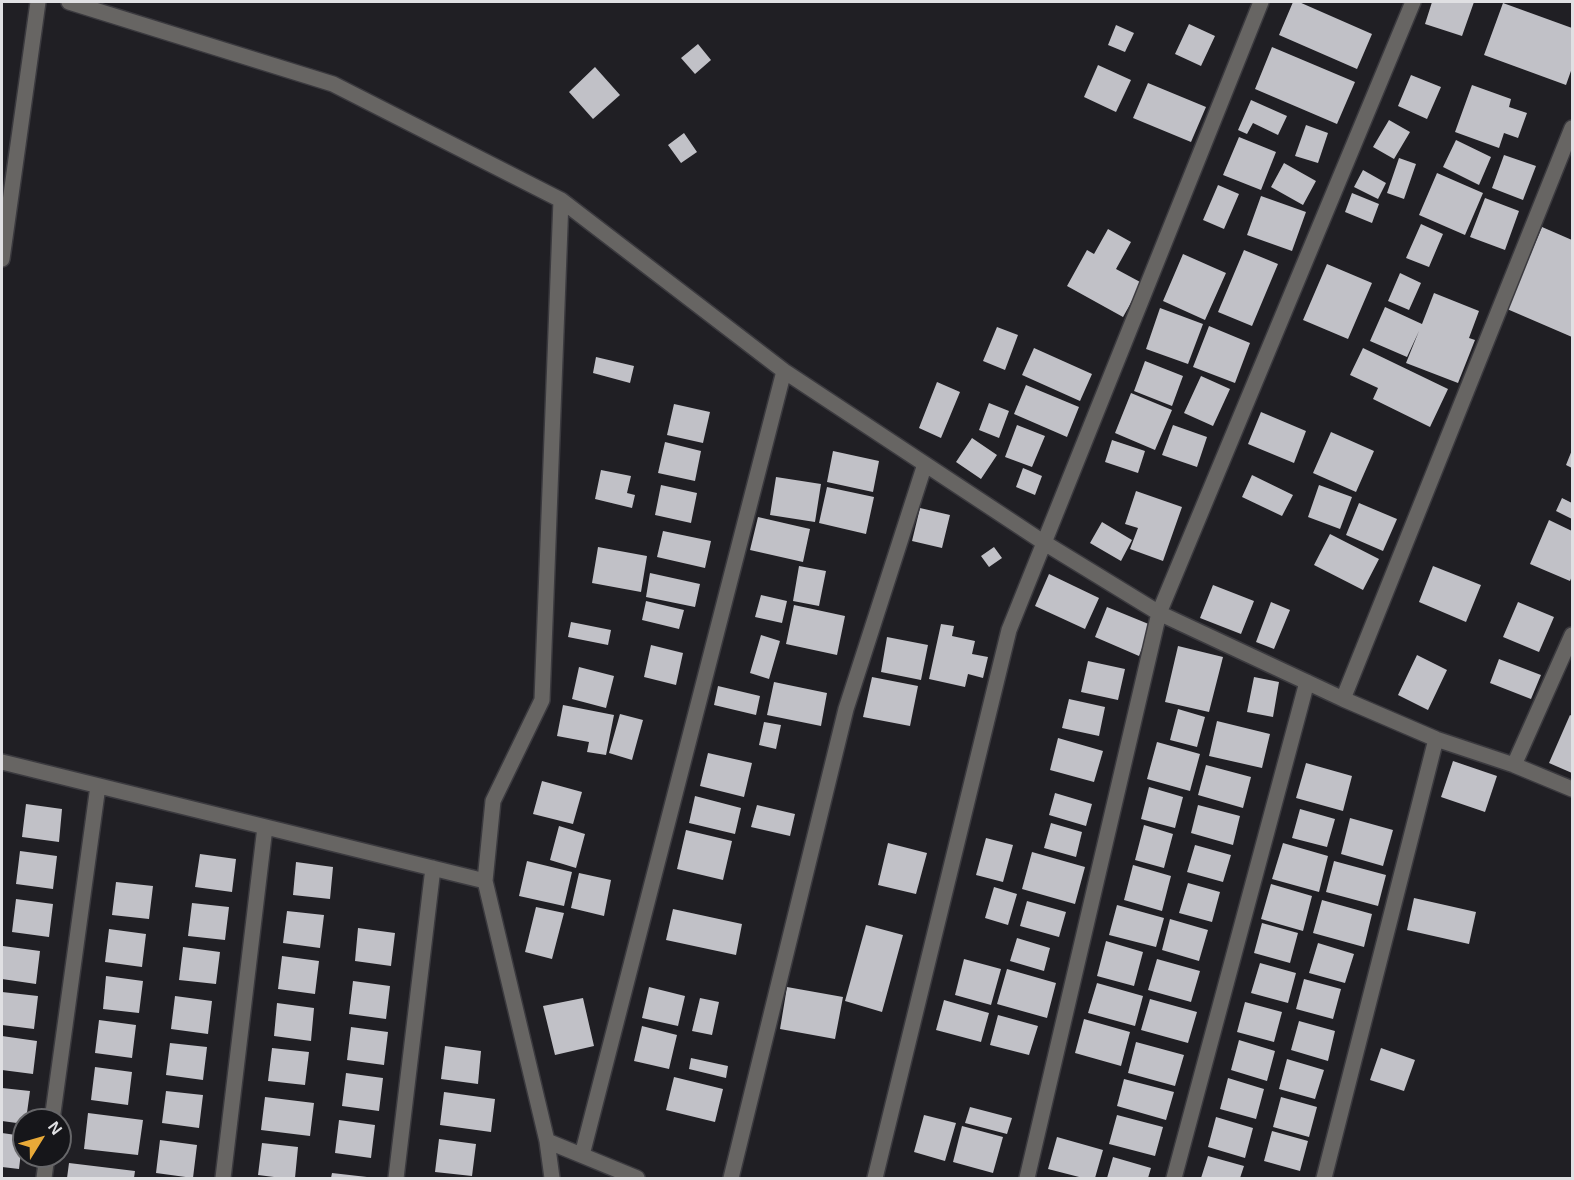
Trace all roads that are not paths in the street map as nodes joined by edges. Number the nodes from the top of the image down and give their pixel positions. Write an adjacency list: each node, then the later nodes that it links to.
1 (38, 2): 7 (street)
2 (69, 2): 6 (street)
3 (1262, 2): 10 (street)
4 (1413, 2): 11 (street)
5 (1572, 128): 14 (street)
6 (561, 200): 8 (street); 22 (street)
7 (2, 259)
8 (784, 371): 9 (street); 25 (street)
9 (926, 464): 10 (street); 30 (street)
10 (1043, 542): 11 (street); 31 (street)
11 (1159, 613): 13 (street); 32 (street)
12 (1572, 635): 17 (street)
13 (1307, 682): 14 (street); 33 (street)
14 (1342, 699): 15 (street)
15 (1436, 738): 17 (street); 34 (street)
16 (2, 762): 18 (street)
17 (1514, 765): 19 (street)
18 (98, 786): 20 (street); 23 (street)
19 (1572, 789)
20 (265, 827): 21 (street); 26 (street)
21 (433, 868): 22 (street); 27 (street)
22 (485, 881): 24 (street)
23 (54, 1108)
24 (547, 1141): 25 (street); 28 (street)
25 (582, 1155): 29 (street)
26 (223, 1179)
27 (396, 1179)
28 (552, 1179)
29 (637, 1179)
30 (731, 1179)
31 (875, 1179)
32 (1027, 1179)
33 (1174, 1179)
34 (1324, 1179)

